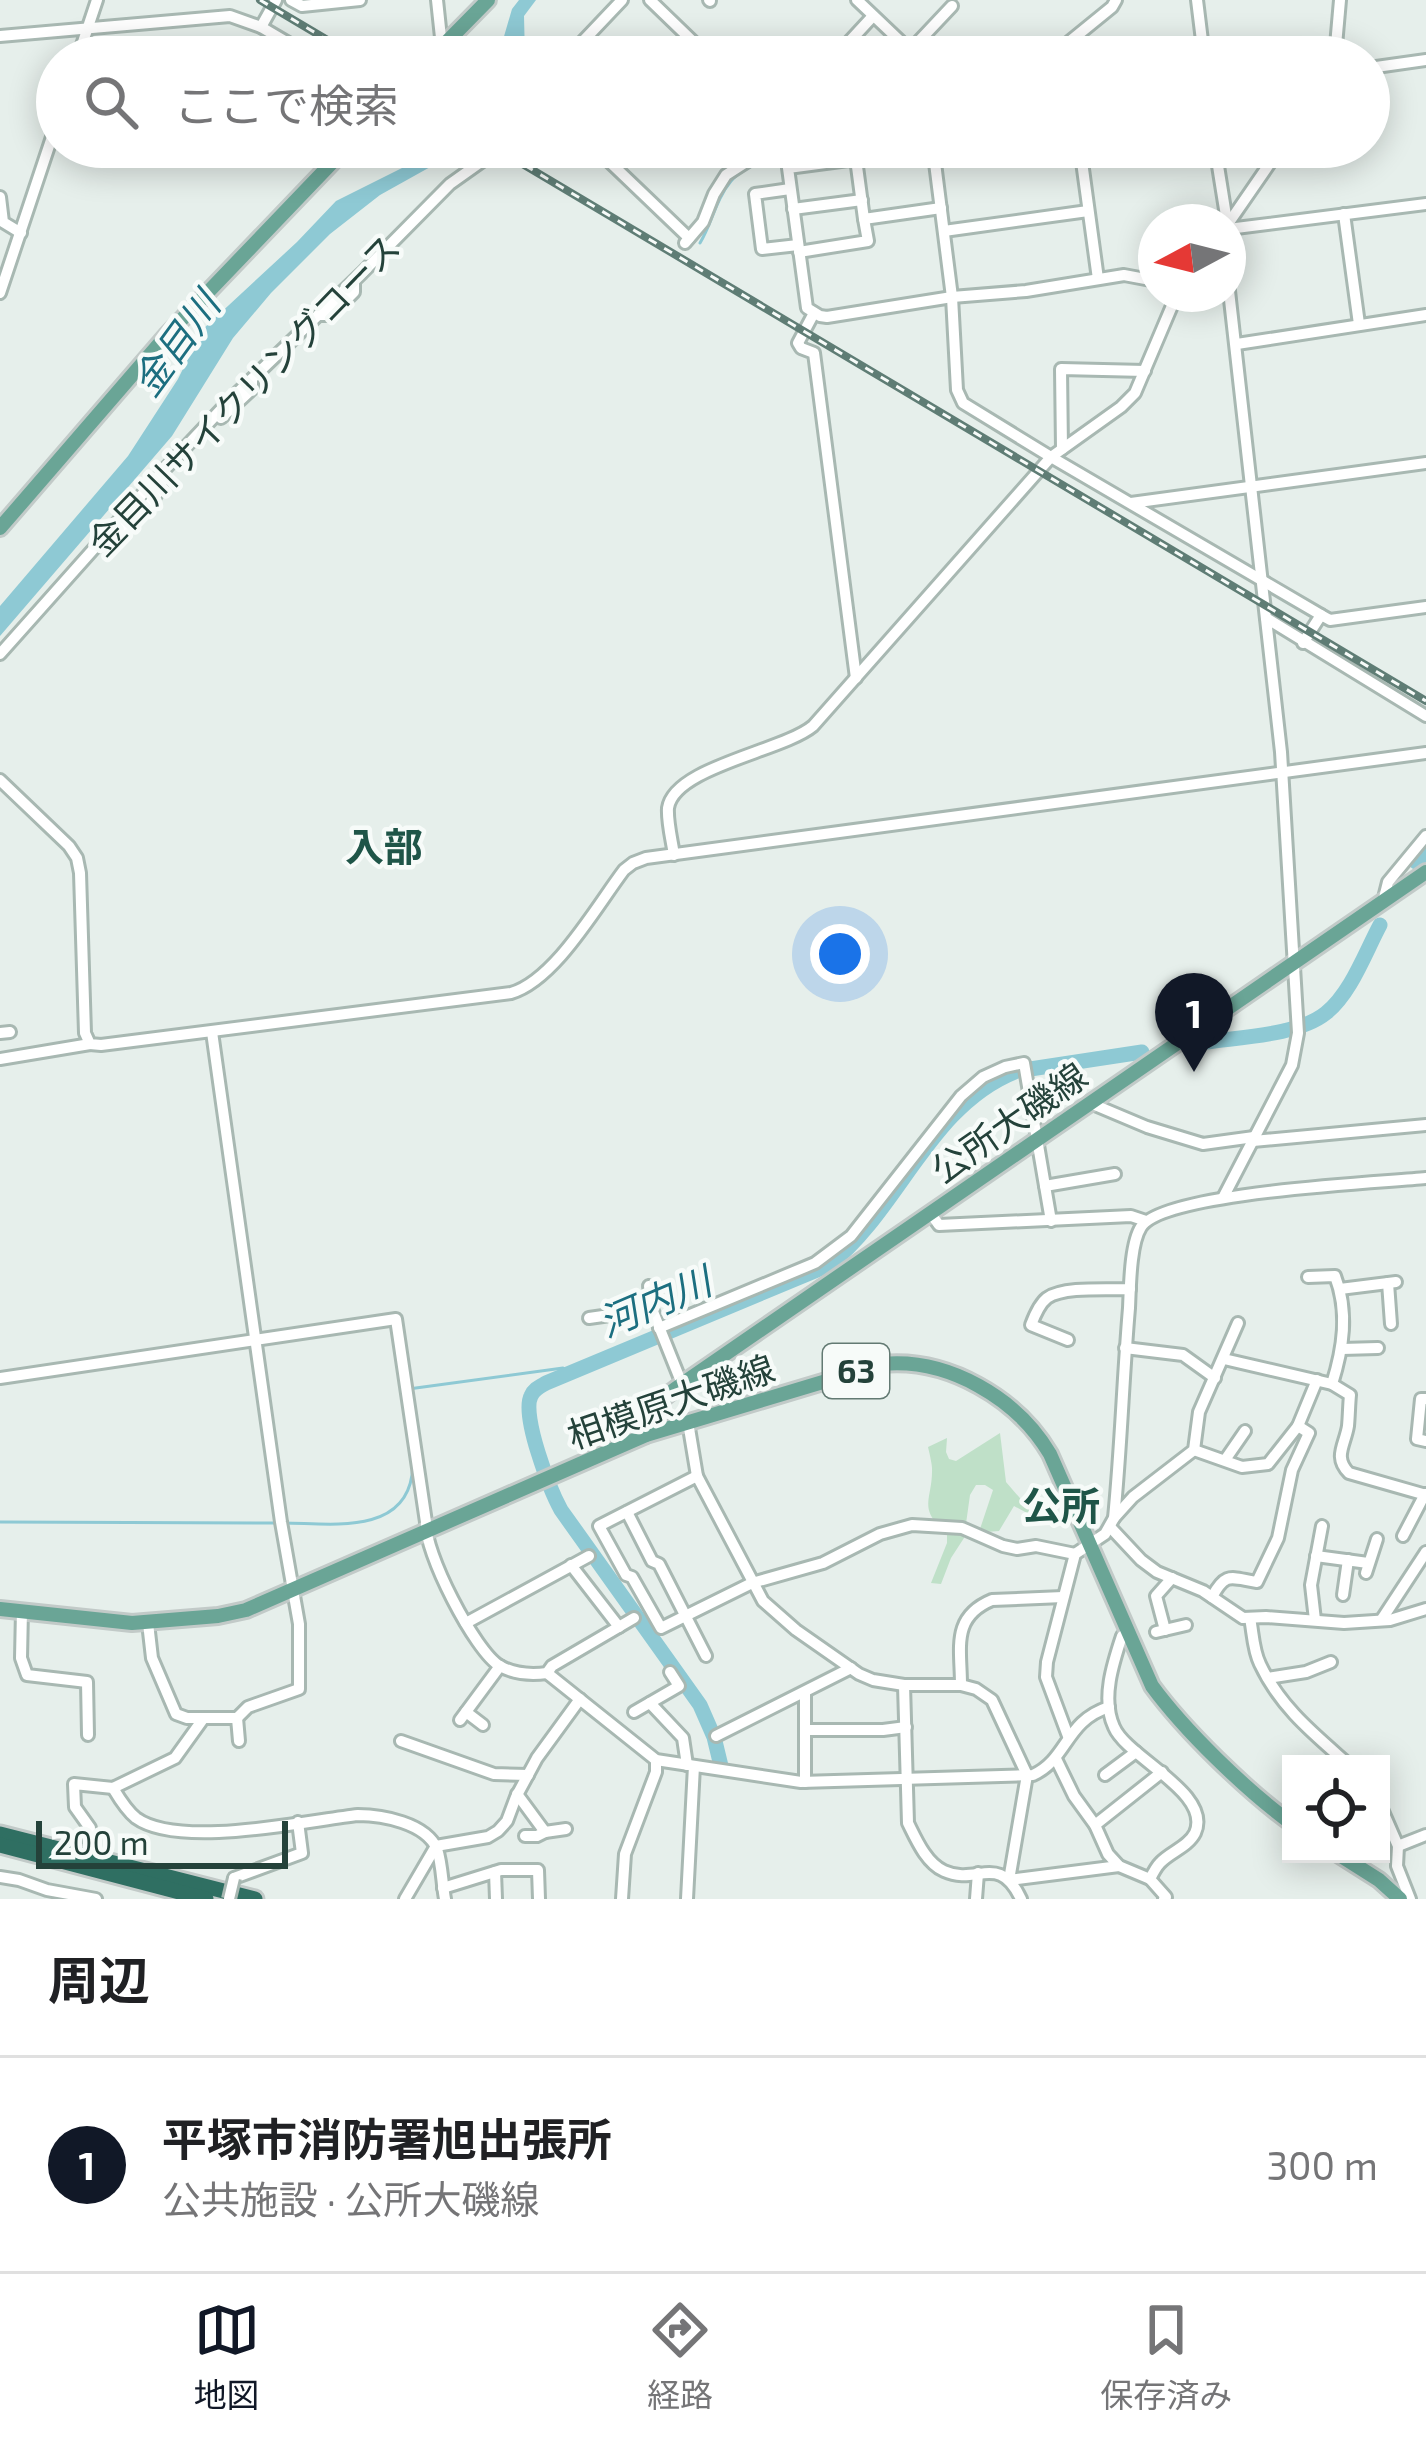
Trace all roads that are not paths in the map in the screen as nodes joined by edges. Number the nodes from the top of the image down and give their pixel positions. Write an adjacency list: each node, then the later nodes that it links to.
1 (97, 0): 16 (street)
2 (276, 0): 15 (street)
3 (290, 0): 4 (street)
4 (360, 0)
5 (437, 0): 20 (street)
6 (488, 0): 21 (main road)
7 (622, 0): 22 (street)
8 (650, 0): 23 (street)
9 (857, 0): 14 (street)
10 (1116, 0): 27 (street)
11 (1197, 0): 28 (street)
12 (1340, 0): 29 (street)
13 (952, 5): 26 (street)
14 (874, 16): 24 (street); 25 (street)
15 (261, 27): 16 (street); 19 (street)
16 (87, 29): 17 (street); 18 (street)
17 (0, 36)
18 (85, 36)
19 (276, 36)
20 (437, 36)
21 (453, 36)
22 (588, 36)
23 (687, 36)
24 (855, 36)
25 (892, 36)
26 (926, 36)
27 (1076, 36)
28 (1201, 36)
29 (1337, 36)
30 (1426, 61): 31 (street)
31 (1390, 65)
32 (42, 168): 56 (street)
33 (326, 168): 74 (main road)
34 (473, 168): 80 (street, 金目川サイクリングコース)
35 (615, 168): 36 (street)
36 (737, 168)
37 (788, 168): 43 (street)
38 (857, 168): 45 (street)
39 (936, 168): 49 (street)
40 (1083, 168): 51 (street)
41 (1218, 168): 47 (street)
42 (1267, 168): 48 (street)
43 (790, 189): 50 (street); 57 (street)
44 (0, 197): 56 (street)
45 (862, 200): 50 (street); 53 (street)
46 (1426, 203): 52 (street)
47 (1224, 204)
48 (1242, 204)
49 (941, 208): 53 (street); 55 (street)
50 (793, 209): 57 (street)
51 (1088, 211): 55 (street); 59 (street)
52 (1344, 214): 54 (street); 66 (street)
53 (865, 219): 57 (street)
54 (1246, 223)
55 (944, 230): 61 (street)
56 (21, 233): 60 (street)
57 (798, 248): 64 (street)
58 (1138, 278): 59 (street)
59 (1098, 280): 61 (street)
60 (0, 293)
61 (952, 297): 64 (street); 70 (street)
62 (1170, 312): 68 (street)
63 (1232, 312): 67 (street)
64 (814, 313): 81 (street)
65 (1426, 315): 66 (street)
66 (1359, 324): 67 (street)
67 (1237, 344): 72 (street)
68 (1145, 371): 69 (street); 69 (street)
69 (1063, 449): 70 (street)
70 (1051, 457): 73 (street); 81 (street)
71 (1426, 463): 72 (street)
72 (1253, 486): 73 (street); 75 (street)
73 (1131, 502): 75 (street)
74 (0, 528)
75 (1262, 580): 77 (street); 78 (street)
76 (1426, 607): 77 (street)
77 (1322, 615): 79 (street)
78 (1266, 619): 79 (street); 84 (street)
79 (1303, 643): 82 (street)
80 (0, 654)
81 (856, 678): 87 (street)
82 (1426, 716)
83 (1426, 753): 84 (street)
84 (1282, 773): 87 (street); 90 (street)
85 (0, 780): 92 (street)
86 (1426, 836): 89 (street)
87 (674, 855): 91 (street)
88 (1426, 872): 89 (main road, 公所大磯線)
89 (1382, 902): 90 (main road, 公所大磯線)
90 (1293, 964): 94 (main road, 公所大磯線); 96 (street)
91 (212, 1032): 92 (street); 114 (street)
92 (90, 1044): 93 (street)
93 (0, 1059)
94 (1090, 1103): 96 (street); 97 (main road, 公所大磯線)
95 (1426, 1126): 96 (street)
96 (1253, 1139): 101 (street)
97 (1038, 1141): 100 (street); 102 (main road, 公所大磯線); 113 (street)
98 (1114, 1174): 100 (street)
99 (1426, 1178): 101 (street)
100 (1046, 1186): 103 (street)
101 (1224, 1196): 104 (street)
102 (931, 1214): 103 (street); 123 (main road, 公所大磯線)
103 (1052, 1221): 104 (street)
104 (1146, 1221): 107 (street)
105 (1308, 1277): 108 (street)
106 (649, 1286): 109 (street)
107 (1130, 1289): 115 (street); 116 (street)
108 (1340, 1289): 112 (street); 118 (street)
109 (652, 1309): 110 (street); 113 (street)
110 (589, 1318)
111 (1238, 1323): 119 (street)
112 (1391, 1324)
113 (660, 1332): 123 (street)
114 (255, 1340): 120 (street); 139 (street); 150 (street)
115 (1068, 1340)
116 (1125, 1348): 121 (street); 136 (street)
117 (1378, 1348): 118 (street)
118 (1342, 1349): 124 (street)
119 (1224, 1359): 121 (street); 122 (street)
120 (0, 1378)
121 (1215, 1378): 131 (street)
122 (1317, 1381): 124 (street); 127 (street)
123 (682, 1384): 129 (main road, 公所大磯線)
124 (1332, 1384): 134 (street)
125 (1426, 1399): 130 (street)
126 (688, 1422): 129 (main road, 相模原大磯線 / 63); 133 (street); 141 (main road, 相模原大磯線 / 63)
127 (1298, 1426): 132 (street); 153 (street)
128 (1245, 1431): 132 (street)
129 (646, 1435): 139 (main road, 相模原大磯線 / 63)
130 (1426, 1441)
131 (1194, 1450): 132 (street); 136 (street)
132 (1225, 1460)
133 (697, 1476): 135 (street); 149 (street)
134 (1425, 1495): 138 (street)
135 (627, 1512): 154 (street); 158 (street)
136 (1113, 1523): 141 (street); 148 (street)
137 (1322, 1526): 145 (street)
138 (1403, 1529)
139 (425, 1532): 150 (main road, 相模原大磯線 / 63); 163 (street)
140 (1377, 1539): 146 (street)
141 (1090, 1545): 143 (street); 166 (main road, 相模原大磯線 / 63)
142 (1426, 1552): 160 (street)
143 (1075, 1554): 149 (street); 152 (street)
144 (589, 1556): 147 (street)
145 (1316, 1556): 146 (street); 161 (street)
146 (1348, 1560): 151 (street)
147 (571, 1565): 163 (street); 165 (street)
148 (1172, 1578): 153 (street); 164 (street)
149 (752, 1583): 158 (street); 170 (street)
150 (293, 1591): 162 (main road, 相模原大磯線 / 63); 181 (street)
151 (1343, 1594)
152 (1063, 1597): 175 (street); 188 (street)
153 (1212, 1597): 159 (street)
154 (650, 1608): 158 (street); 165 (street)
155 (0, 1609): 157 (main road, 相模原大磯線 / 63)
156 (1426, 1609): 160 (street)
157 (22, 1610): 162 (main road, 相模原大磯線 / 63); 186 (street)
158 (685, 1616): 167 (street)
159 (1250, 1618): 161 (street); 173 (street)
160 (1382, 1619): 161 (street)
161 (1315, 1620)
162 (148, 1623): 182 (street)
163 (466, 1623): 169 (street)
164 (1186, 1625)
165 (619, 1627): 171 (street)
166 (1127, 1633): 179 (street); 204 (main road, 相模原大磯線 / 63)
167 (706, 1656)
168 (1331, 1662): 173 (street)
169 (500, 1666): 171 (street); 183 (street)
170 (851, 1668): 174 (street); 176 (street)
171 (547, 1672): 177 (street)
172 (670, 1672): 178 (street)
173 (1268, 1678): 192 (street)
174 (904, 1685): 175 (street); 184 (street)
175 (962, 1685): 198 (street)
176 (805, 1693): 185 (street); 187 (street)
177 (580, 1699): 194 (street); 197 (street)
178 (650, 1703): 180 (street); 195 (street)
179 (1109, 1707): 188 (street); 191 (street)
180 (634, 1712)
181 (237, 1718): 182 (street); 189 (street)
182 (202, 1719): 202 (street)
183 (483, 1725)
184 (906, 1726): 185 (street); 200 (street)
185 (805, 1730): 201 (street)
186 (88, 1735)
187 (716, 1736)
188 (1068, 1736): 193 (street)
189 (239, 1741)
190 (401, 1741): 197 (street)
191 (1136, 1752): 196 (street); 199 (street)
192 (1338, 1755)
193 (1056, 1759): 198 (street); 206 (street)
194 (656, 1760): 195 (street); 235 (street)
195 (690, 1766): 201 (street); 236 (street)
196 (1162, 1772): 206 (street); 223 (street)
197 (528, 1774): 203 (street)
198 (1027, 1775): 200 (street); 224 (street)
199 (1105, 1775)
200 (907, 1780): 201 (street); 221 (street)
201 (805, 1782)
202 (113, 1788): 205 (street); 213 (street)
203 (517, 1794): 209 (street); 215 (street)
204 (1282, 1816)
205 (298, 1822): 215 (street); 230 (street, bridge)
206 (1095, 1825): 218 (street)
207 (566, 1828): 209 (street)
208 (1390, 1828): 216 (street)
209 (545, 1832): 212 (street)
210 (0, 1834): 231 (highway)
211 (1426, 1835): 216 (street)
212 (525, 1836)
213 (89, 1842)
214 (0, 1846): 229 (highway)
215 (436, 1846): 225 (street); 232 (street)
216 (1398, 1846): 240 (street)
217 (1352, 1863): 239 (main road)
218 (1119, 1866): 223 (street); 224 (street)
219 (495, 1872): 225 (street); 233 (street); 234 (street)
220 (80, 1873): 226 (street)
221 (978, 1873): 224 (street); 237 (street)
222 (0, 1877): 226 (street)
223 (1150, 1879): 227 (street)
224 (1009, 1880): 238 (street)
225 (444, 1893)
226 (71, 1895): 228 (street)
227 (1166, 1898)
228 (96, 1899)
229 (206, 1899)
230 (229, 1899)
231 (255, 1899)
232 (405, 1899)
233 (496, 1899)
234 (539, 1899)
235 (622, 1899)
236 (687, 1899)
237 (976, 1899)
238 (1021, 1899)
239 (1400, 1899)
240 (1410, 1899)

